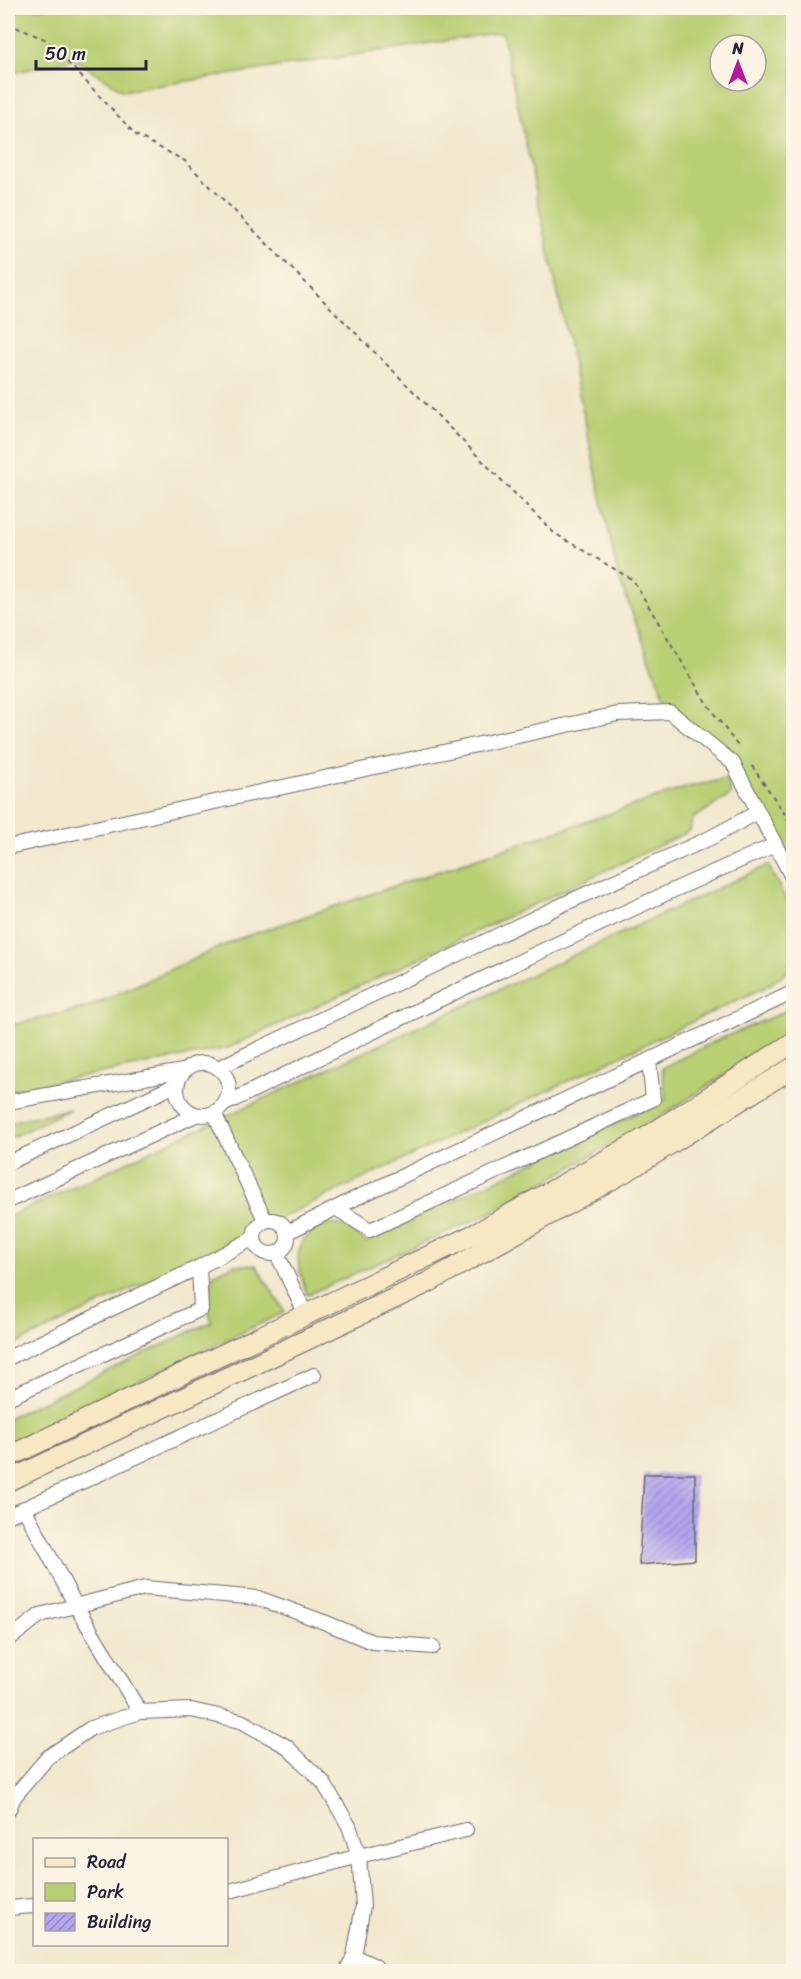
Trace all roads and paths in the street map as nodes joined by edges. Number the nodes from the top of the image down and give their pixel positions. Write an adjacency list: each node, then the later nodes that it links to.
1 (8, 24): 2 (path)
2 (742, 752)
3 (749, 762): 5 (path)
4 (758, 812): 6 (street); 7 (street); 13 (street)
5 (794, 832)
6 (775, 845): 8 (street); 17 (street)
7 (8, 848)
8 (794, 881)
9 (794, 992): 11 (street)
10 (794, 1042): 27 (street)
11 (649, 1061): 21 (street); 21 (street)
12 (794, 1067): 32 (street)
13 (218, 1068): 14 (street); 17 (street)
14 (183, 1071): 15 (street); 16 (street)
15 (177, 1084): 18 (street); 19 (street)
16 (8, 1102)
17 (219, 1109): 18 (street); 22 (street)
18 (196, 1115): 20 (street)
19 (8, 1163)
20 (8, 1201)
21 (336, 1208): 23 (street)
22 (265, 1220): 23 (street); 24 (street)
23 (288, 1232): 25 (street)
24 (254, 1238): 25 (street); 26 (street)
25 (277, 1254): 27 (street)
26 (200, 1267): 28 (street); 30 (street)
27 (306, 1315): 31 (street)
28 (8, 1358)
29 (314, 1375): 33 (street)
30 (8, 1398)
31 (8, 1457)
32 (8, 1481)
33 (24, 1508): 34 (street); 35 (street)
34 (8, 1516)
35 (76, 1606): 36 (street); 37 (street); 38 (street)
36 (8, 1640)
37 (433, 1647)
38 (140, 1712): 39 (street); 41 (street)
39 (8, 1811)
40 (466, 1830): 41 (street)
41 (358, 1856): 42 (street); 45 (street)
42 (228, 1891)
43 (33, 1906): 44 (street)
44 (8, 1908)
45 (354, 1956): 46 (street); 47 (street)
46 (346, 1971)
47 (375, 1971)

